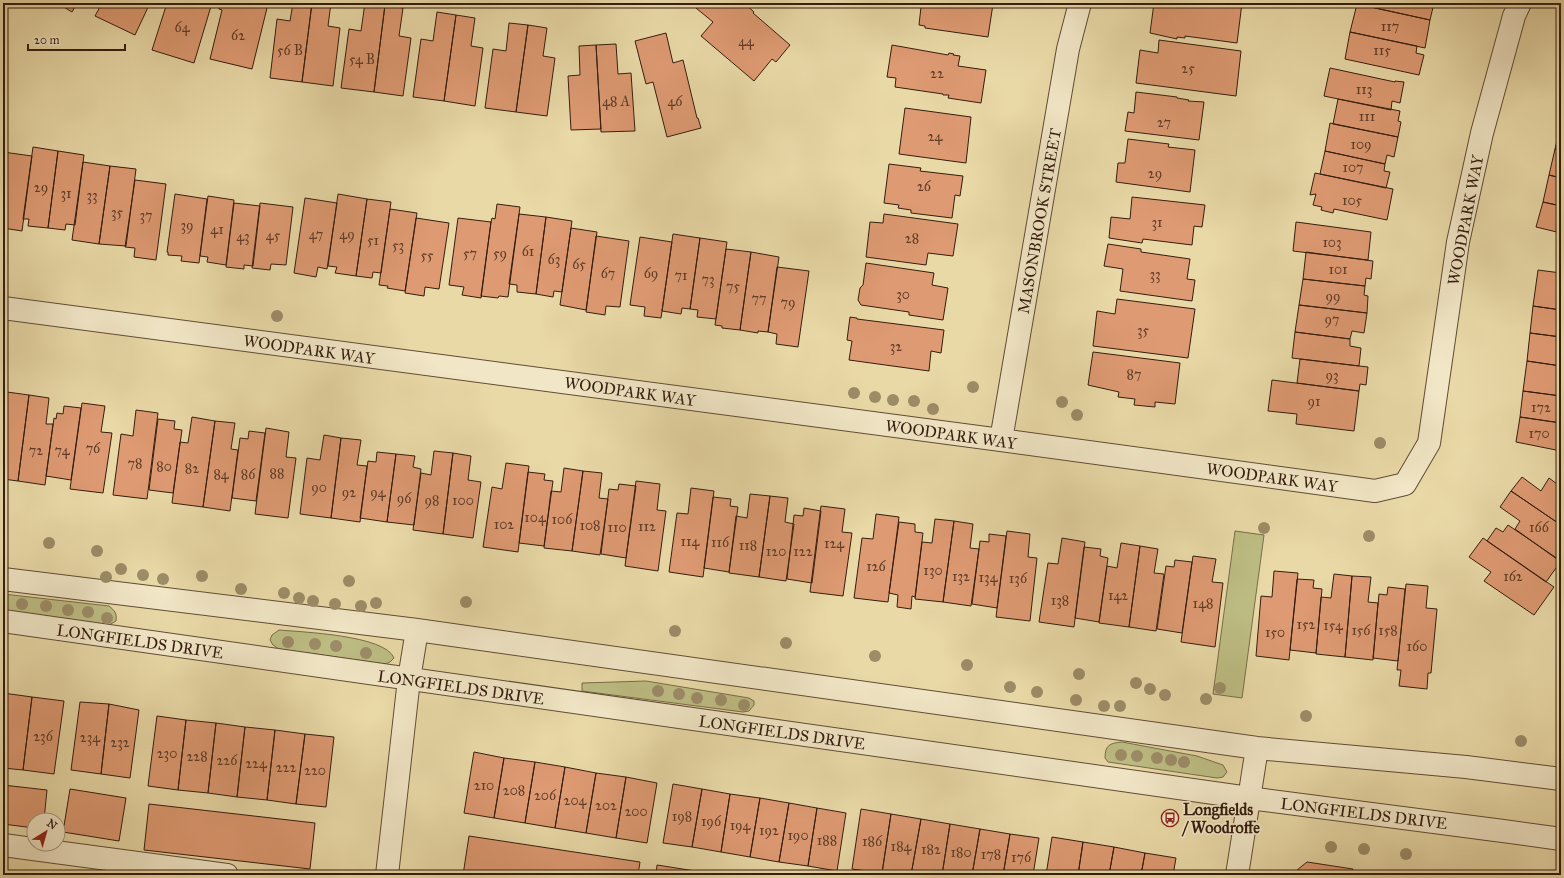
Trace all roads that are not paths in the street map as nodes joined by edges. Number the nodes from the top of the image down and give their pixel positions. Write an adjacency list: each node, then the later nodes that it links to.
1 (1080, 3): 4 (street, MASONBROOK STREET)
2 (1520, 3): 4 (street, WOODPARK WAY)
3 (3, 308): 4 (street, WOODPARK WAY)
4 (1001, 440)
5 (3, 578): 7 (street)
6 (3, 621): 8 (street, LONGFIELDS DRIVE)
7 (417, 630): 8 (street); 9 (street)
8 (409, 679): 11 (street, LONGFIELDS DRIVE); 15 (street)
9 (1257, 748): 10 (street); 11 (street)
10 (1561, 779)
11 (1248, 798): 12 (street, LONGFIELDS DRIVE); 16 (street)
12 (1561, 839)
13 (3, 845): 14 (street)
14 (227, 875)
15 (387, 875)
16 (1237, 875)

